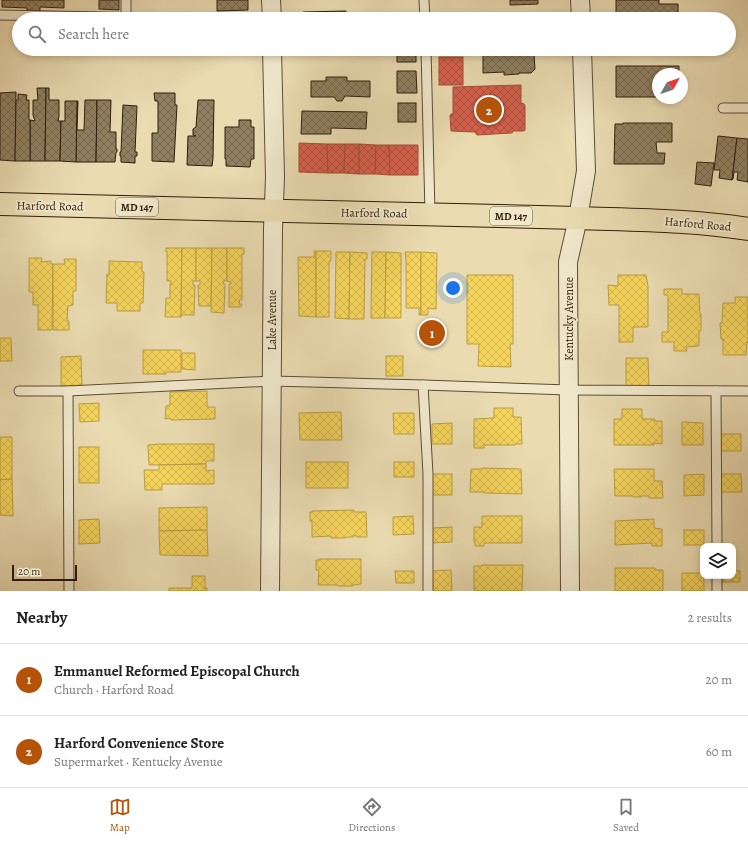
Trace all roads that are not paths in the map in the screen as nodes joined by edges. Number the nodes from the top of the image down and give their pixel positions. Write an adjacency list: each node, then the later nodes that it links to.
1 (126, 0): 5 (lane)
2 (271, 0): 6 (street)
3 (424, 0): 7 (lane)
4 (580, 0): 8 (street)
5 (126, 12)
6 (272, 12)
7 (425, 12)
8 (581, 12)
9 (0, 15): 10 (lane)
10 (12, 15)
11 (272, 56): 17 (street, Lake Avenue)
12 (426, 56): 18 (lane)
13 (582, 56): 19 (street, Kentucky Avenue)
14 (723, 108): 15 (lane)
15 (748, 108)
16 (0, 204): 17 (main road, Harford Road / MD 147)
17 (274, 211): 18 (main road, Harford Road / MD 147); 21 (street, Lake Avenue)
18 (430, 214): 19 (main road, Harford Road / MD 147)
19 (578, 218): 20 (main road, Harford Road / MD 147); 23 (street, Kentucky Avenue)
20 (748, 229)
21 (272, 380): 22 (lane); 25 (lane); 31 (street, Lake Avenue)
22 (423, 385): 23 (lane); 32 (lane)
23 (569, 390): 26 (lane); 33 (street, Kentucky Avenue)
24 (19, 391): 25 (lane)
25 (68, 391): 30 (lane)
26 (716, 391): 27 (lane); 28 (lane)
27 (748, 391)
28 (717, 543)
29 (717, 579): 34 (lane)
30 (69, 591)
31 (270, 591)
32 (428, 591)
33 (570, 591)
34 (717, 591)

